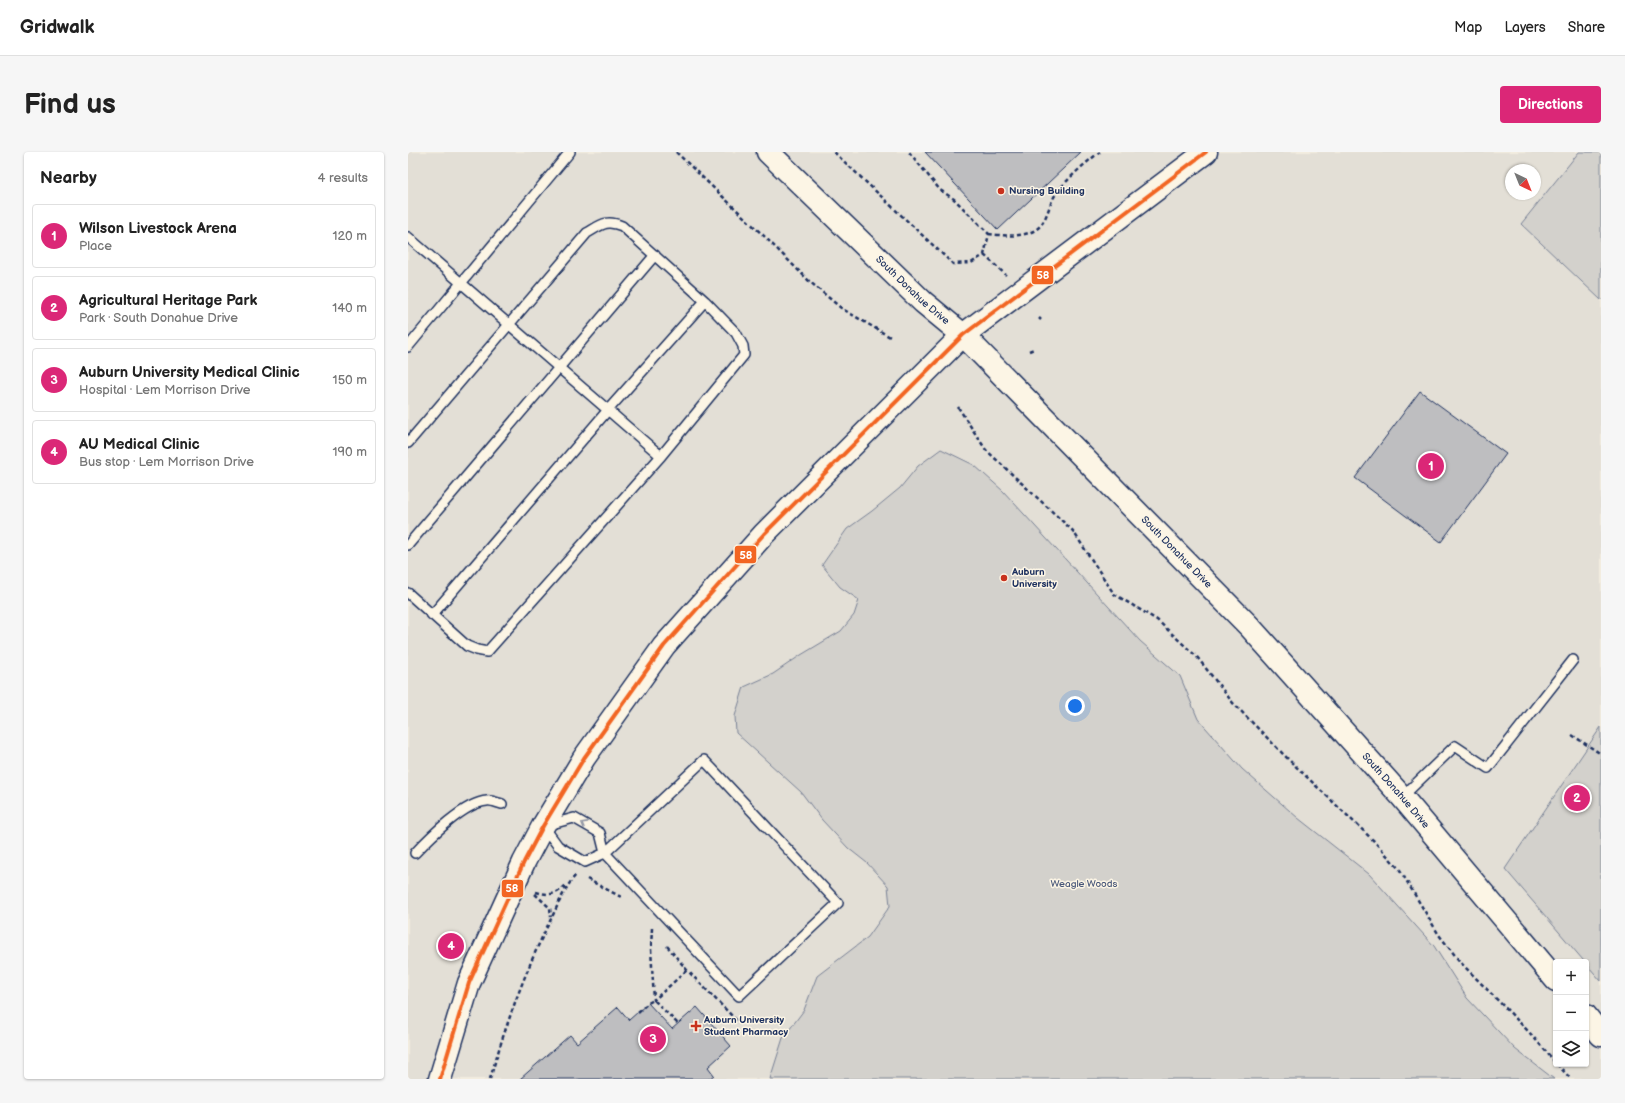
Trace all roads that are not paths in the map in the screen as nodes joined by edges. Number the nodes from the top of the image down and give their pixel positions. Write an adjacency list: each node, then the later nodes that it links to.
1 (570, 152): 6 (lane)
2 (768, 152): 9 (street, South Donahue Drive)
3 (1206, 152): 9 (street)
4 (409, 241): 6 (lane)
5 (655, 255): 7 (lane); 8 (lane); 11 (lane)
6 (460, 282): 8 (lane); 10 (lane)
7 (705, 301): 12 (lane); 14 (lane)
8 (510, 325): 11 (lane); 13 (lane)
9 (963, 336): 19 (street, South Donahue Drive); 21 (street)
10 (408, 347)
11 (559, 368): 12 (lane); 15 (lane)
12 (608, 410): 14 (lane); 17 (lane)
13 (408, 443)
14 (661, 456): 17 (lane)
15 (408, 545)
16 (408, 593): 17 (lane)
17 (432, 615)
18 (1573, 660): 19 (lane)
19 (1402, 797): 24 (street, South Donahue Drive)
20 (502, 804): 22 (lane)
21 (544, 826): 23 (lane); 23 (lane, one-way to 21); 27 (street)
22 (415, 853)
23 (605, 853): 23 (lane)
24 (1553, 976)
25 (1589, 1020): 26 (street)
26 (1601, 1035)
27 (440, 1079)

